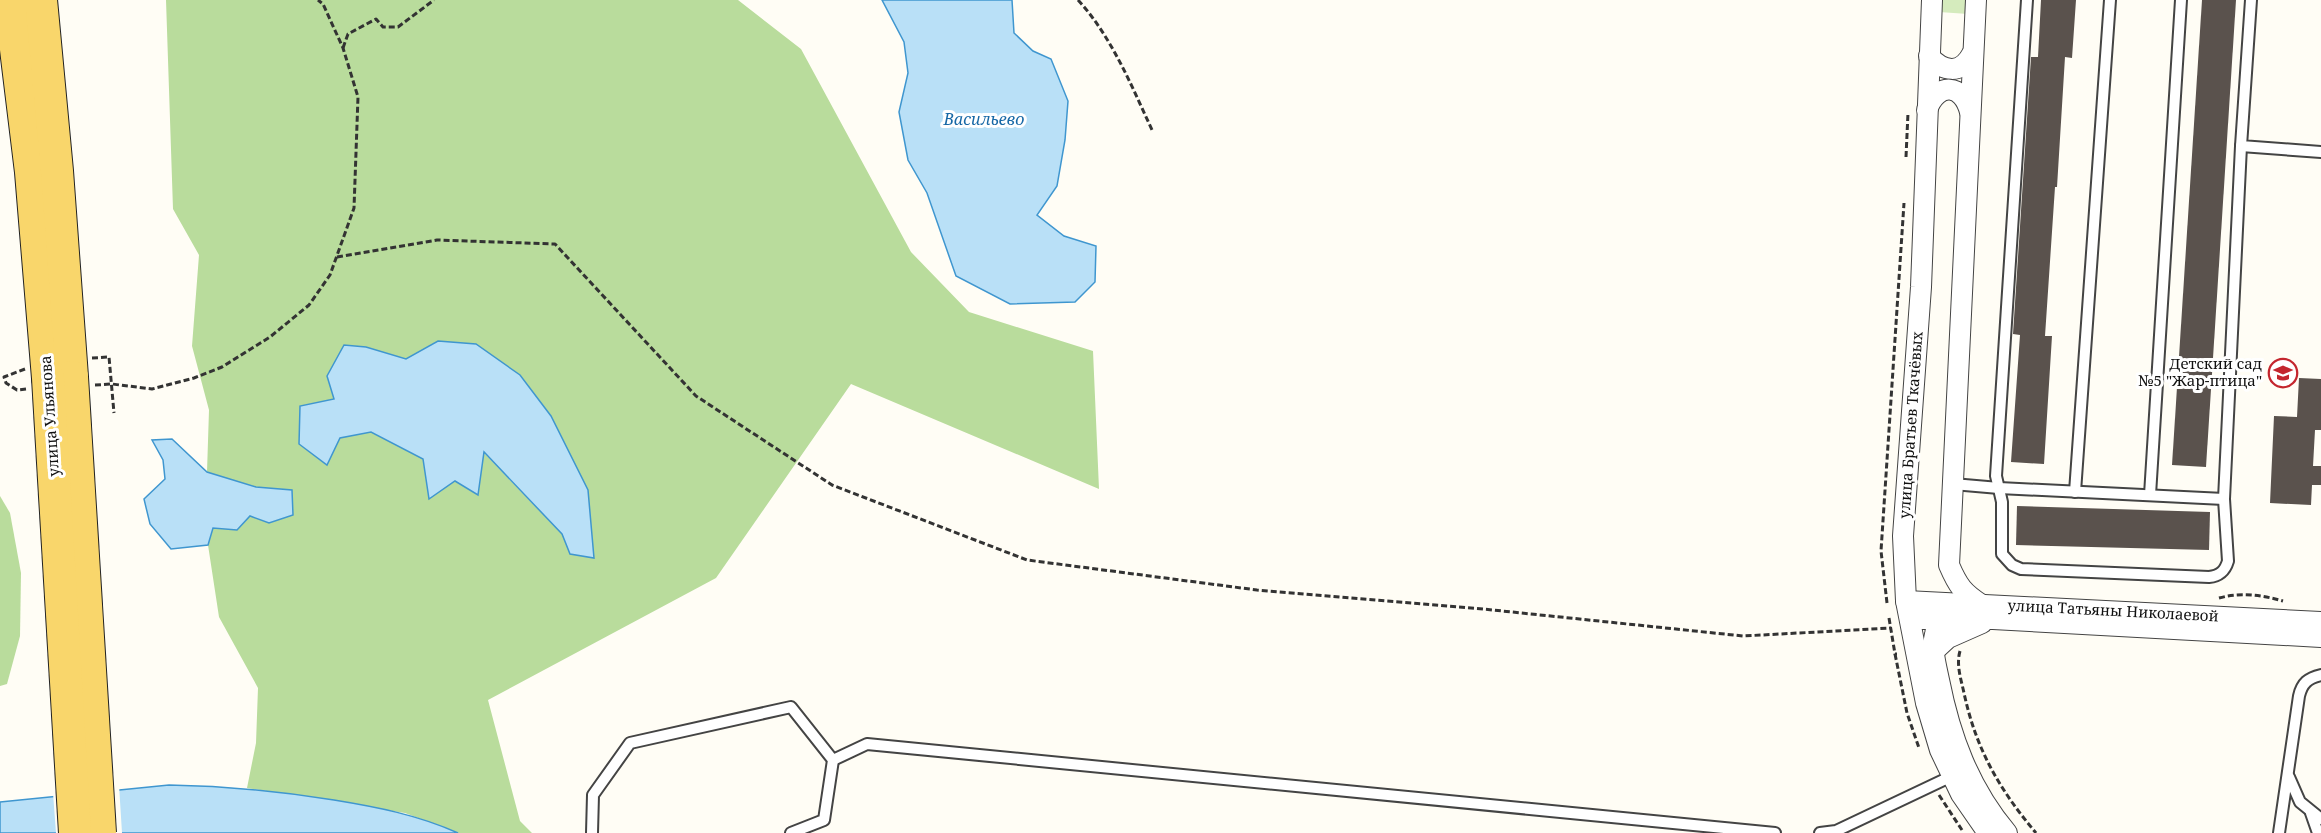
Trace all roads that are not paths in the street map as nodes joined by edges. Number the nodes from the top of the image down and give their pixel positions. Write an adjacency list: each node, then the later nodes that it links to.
1 (10, 0): 15 (main road, улица Ульянова)
2 (41, 0): 15 (main road, улица Ульянова)
3 (1932, 0): 10 (street, улица Братьев Ткачёвых)
4 (1976, 0): 9 (street)
5 (2027, 0): 17 (lane)
6 (2110, 0): 18 (lane)
7 (2181, 0): 19 (lane)
8 (2251, 0): 13 (lane)
9 (1972, 54): 10 (street); 12 (street)
10 (1929, 56): 11 (street, улица Братьев Ткачёвых)
11 (1918, 110): 12 (street); 22 (street, улица Братьев Ткачёвых)
12 (1970, 112): 16 (street)
13 (2241, 146): 14 (lane); 20 (lane)
14 (2321, 152)
15 (59, 370): 34 (main road, улица Ульянова, bridge); 35 (main road, улица Ульянова, bridge)
16 (1953, 484): 17 (lane); 21 (street)
17 (1998, 488): 18 (lane); 20 (lane)
18 (2075, 492): 19 (lane)
19 (2150, 495): 20 (lane)
20 (2224, 499)
21 (1949, 565): 23 (street); 24 (street)
22 (1908, 610): 23 (street, улица Татьяны Николаевой); 31 (street, улица Братьев Ткачёвых)
23 (1943, 611): 24 (street, улица Татьяны Николаевой); 27 (street)
24 (1988, 612): 25 (street, улица Татьяны Николаевой); 26 (street, улица Татьяны Николаевой); 27 (street)
25 (2321, 622)
26 (2321, 637)
27 (1934, 651): 41 (street)
28 (2321, 675): 30 (lane)
29 (833, 760): 36 (lane); 37 (lane); 38 (lane)
30 (2288, 768): 32 (lane); 42 (lane)
31 (1952, 776): 39 (lane); 40 (street, улица Братьев Ткачёвых)
32 (2311, 813): 33 (lane); 43 (lane)
33 (2321, 819)
34 (75, 833)
35 (100, 833)
36 (592, 833)
37 (791, 833)
38 (1775, 833)
39 (1820, 833)
40 (1988, 833)
41 (2007, 833)
42 (2279, 833)
43 (2318, 833)

